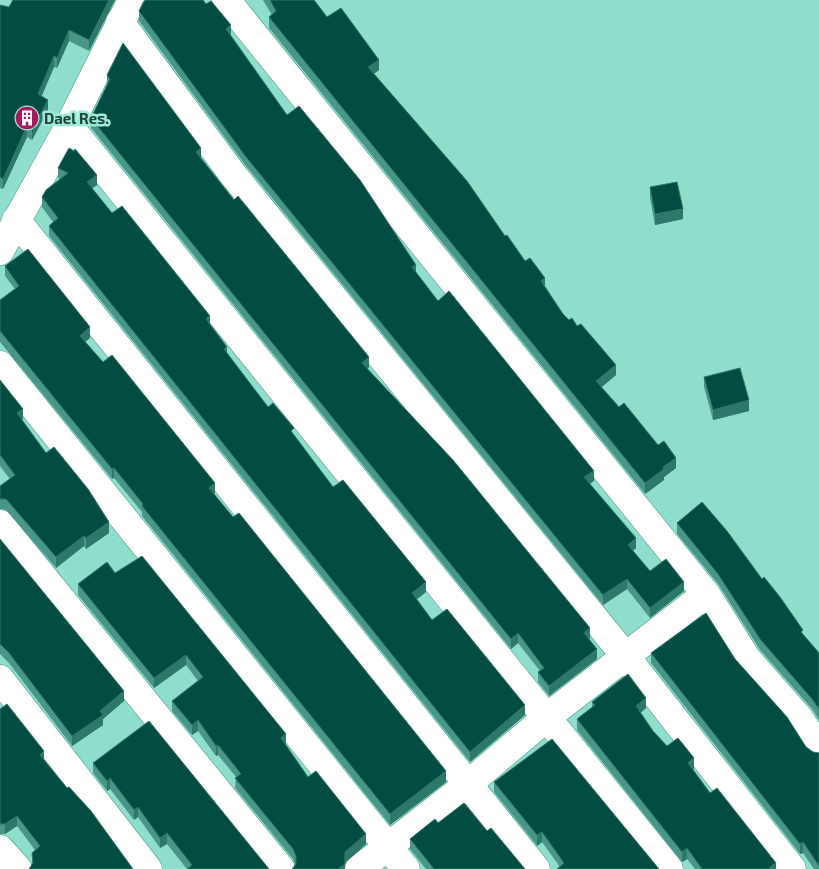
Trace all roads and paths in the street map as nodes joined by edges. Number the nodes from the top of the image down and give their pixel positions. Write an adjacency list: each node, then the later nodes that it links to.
1 (226, 0): 8 (street)
2 (126, 11): 3 (street); 9 (street)
3 (69, 126): 4 (street); 11 (street)
4 (16, 220): 5 (street); 13 (street)
5 (0, 251)
6 (0, 365): 14 (street)
7 (0, 524): 18 (street)
8 (706, 594): 9 (street); 12 (street)
9 (626, 657): 11 (street); 23 (street)
10 (0, 679): 17 (street)
11 (548, 717): 13 (street); 22 (street)
12 (819, 748)
13 (467, 785): 14 (street); 21 (street)
14 (388, 846): 19 (street); 20 (street)
15 (0, 850): 16 (street)
16 (18, 869)
17 (148, 869)
18 (281, 869)
19 (359, 869)
20 (406, 869)
21 (536, 869)
22 (669, 869)
23 (792, 869)

